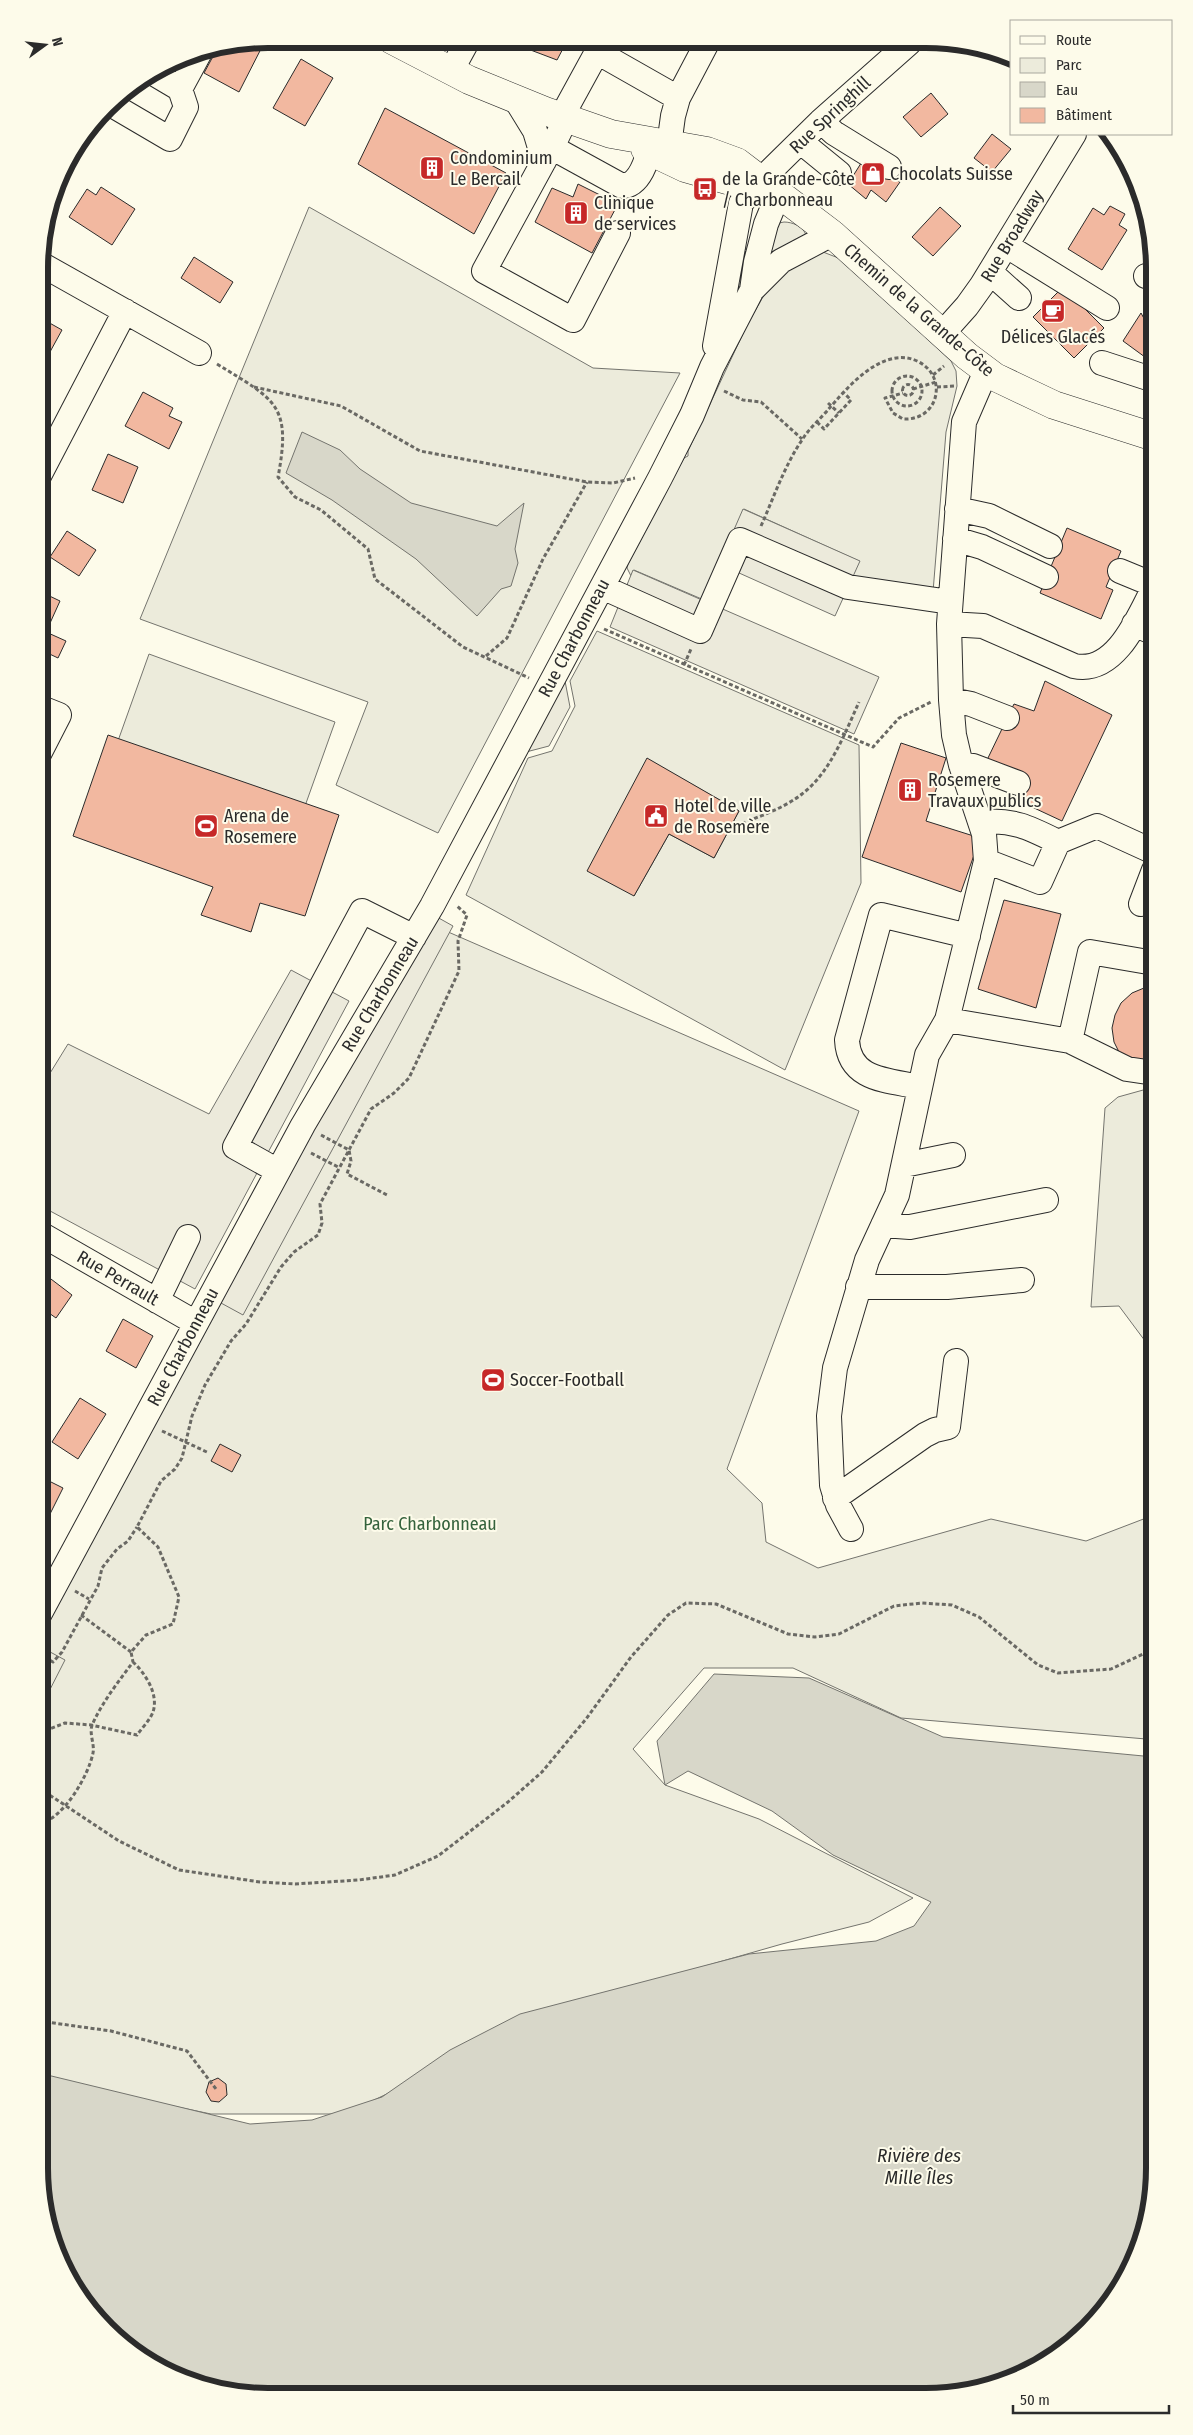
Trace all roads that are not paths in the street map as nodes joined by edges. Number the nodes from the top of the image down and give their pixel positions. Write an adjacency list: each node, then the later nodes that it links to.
1 (407, 48): 6 (main road, Chemin de la Grande-Côte)
2 (464, 48): 6 (street)
3 (705, 48): 9 (street)
4 (903, 48): 13 (street, Rue Springhill)
5 (196, 59): 8 (street)
6 (451, 71): 10 (main road, Chemin de la Grande-Côte)
7 (158, 76): 8 (street)
8 (180, 89): 11 (street)
9 (678, 98): 12 (street); 16 (street)
10 (516, 100): 12 (main road, Chemin de la Grande-Côte); 17 (street)
11 (116, 108)
12 (566, 118): 16 (main road, Chemin de la Grande-Côte); 17 (street)
13 (822, 121): 15 (street, Rue Springhill); 18 (street)
14 (1073, 135): 23 (street, Rue Broadway)
15 (801, 142): 19 (street); 20 (street, Rue Springhill)
16 (660, 149): 17 (street); 20 (main road, Chemin de la Grande-Côte)
17 (548, 154): 21 (street)
18 (889, 167)
19 (839, 173)
20 (764, 188): 22 (main road, Chemin de la Grande-Côte); 26 (street, Rue Charbonneau); 35 (street, Rue Charbonneau)
21 (618, 233)
22 (832, 234): 26 (street, Rue Charbonneau); 30 (main road, Chemin de la Grande-Côte)
23 (1006, 246): 25 (street, Rue Broadway); 28 (street)
24 (48, 268): 29 (street)
25 (990, 272): 27 (street); 30 (street, Rue Broadway)
26 (752, 290): 35 (street, Rue Charbonneau)
27 (1019, 298)
28 (1107, 308)
29 (125, 312): 31 (street); 37 (street)
30 (942, 334): 33 (main road, Chemin de la Grande-Côte)
31 (199, 353)
32 (1102, 363): 34 (street)
33 (986, 371): 36 (main road, Chemin de la Grande-Côte); 38 (street)
34 (1146, 377)
35 (715, 378): 44 (street, Rue Charbonneau)
36 (1146, 434)
37 (48, 459)
38 (957, 508): 39 (street); 40 (street)
39 (955, 539): 42 (street); 45 (street)
40 (1050, 546)
41 (1120, 570): 43 (street)
42 (1046, 577)
43 (1146, 582)
44 (602, 587): 45 (street); 58 (street, Rue Charbonneau)
45 (949, 613): 46 (street); 47 (street)
46 (1144, 628)
47 (944, 701): 48 (street); 49 (street)
48 (1007, 718)
49 (961, 765): 50 (street); 51 (street)
50 (1018, 783)
51 (981, 822): 52 (street); 54 (street)
52 (1058, 842): 53 (street); 54 (street)
53 (1146, 848)
54 (986, 861): 57 (street)
55 (1146, 891): 56 (street)
56 (1141, 904)
57 (968, 936): 60 (street); 63 (street)
58 (414, 937): 66 (street, Rue Charbonneau); 66 (street)
59 (1146, 962): 61 (street)
60 (947, 1020): 61 (street); 63 (street)
61 (1070, 1041): 62 (street)
62 (1146, 1072)
63 (920, 1087): 65 (street)
64 (953, 1155): 65 (street)
65 (904, 1165): 68 (street)
66 (278, 1171): 74 (street, Rue Charbonneau)
67 (1046, 1200): 68 (street)
68 (883, 1225): 72 (street)
69 (188, 1237): 73 (street)
70 (48, 1238): 73 (street, Rue Perrault)
71 (1022, 1280): 72 (street)
72 (858, 1287): 76 (street)
73 (157, 1301): 74 (street, Rue Perrault)
74 (196, 1323): 78 (street, Rue Charbonneau)
75 (956, 1361): 76 (street)
76 (835, 1498): 77 (street)
77 (851, 1529)
78 (48, 1599)

